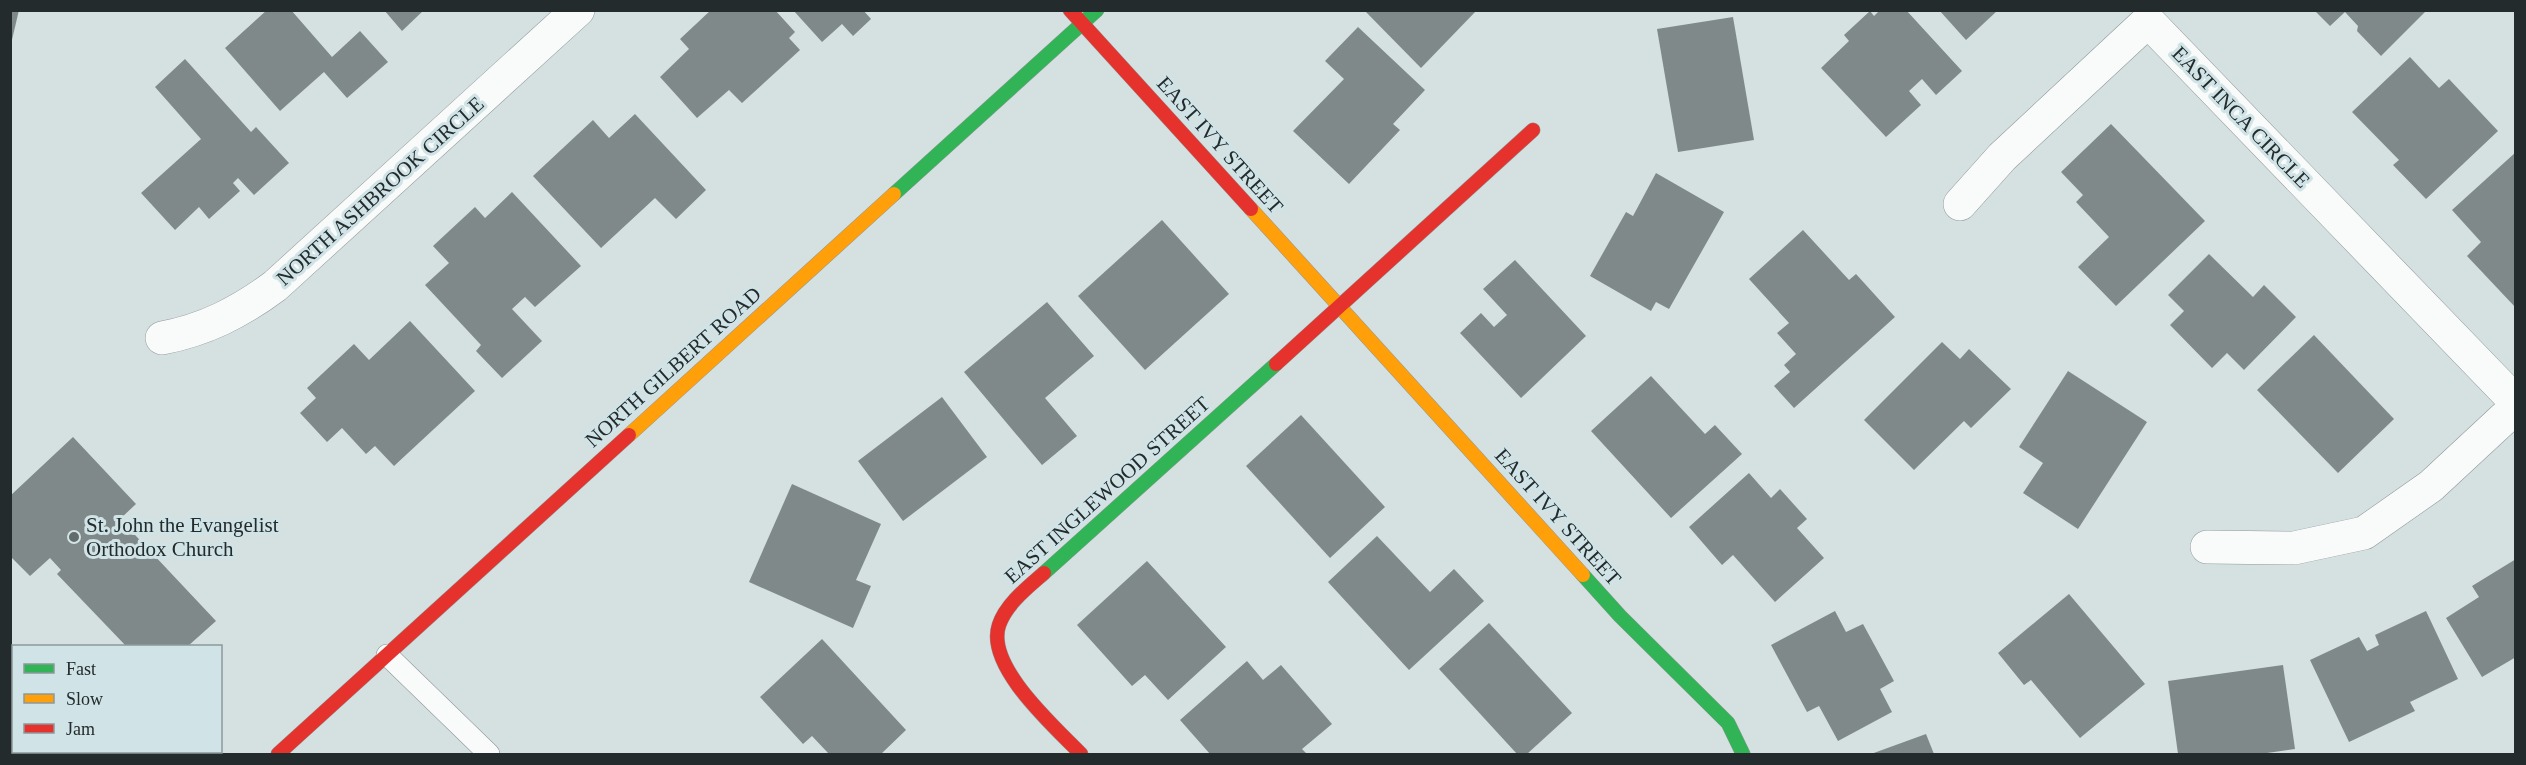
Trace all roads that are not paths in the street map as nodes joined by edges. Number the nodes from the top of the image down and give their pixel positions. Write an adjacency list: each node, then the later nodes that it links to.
1 (578, 10): 8 (street, NORTH ASHBROOK CIRCLE)
2 (1070, 10): 4 (street, EAST IVY STREET)
3 (1097, 10): 4 (street, NORTH GILBERT ROAD)
4 (1082, 24): 7 (street, EAST IVY STREET); 12 (street, NORTH GILBERT ROAD)
5 (1533, 130): 7 (street)
6 (1960, 204): 9 (street, EAST INCA CIRCLE)
7 (1340, 308): 15 (street, EAST INGLEWOOD STREET); 16 (street, EAST IVY STREET)
8 (162, 338)
9 (2516, 402)
10 (2516, 407): 11 (street)
11 (2207, 547)
12 (387, 655): 13 (street, NORTH GILBERT ROAD); 14 (lane)
13 (278, 754)
14 (489, 754)
15 (1081, 754)
16 (1743, 754)

